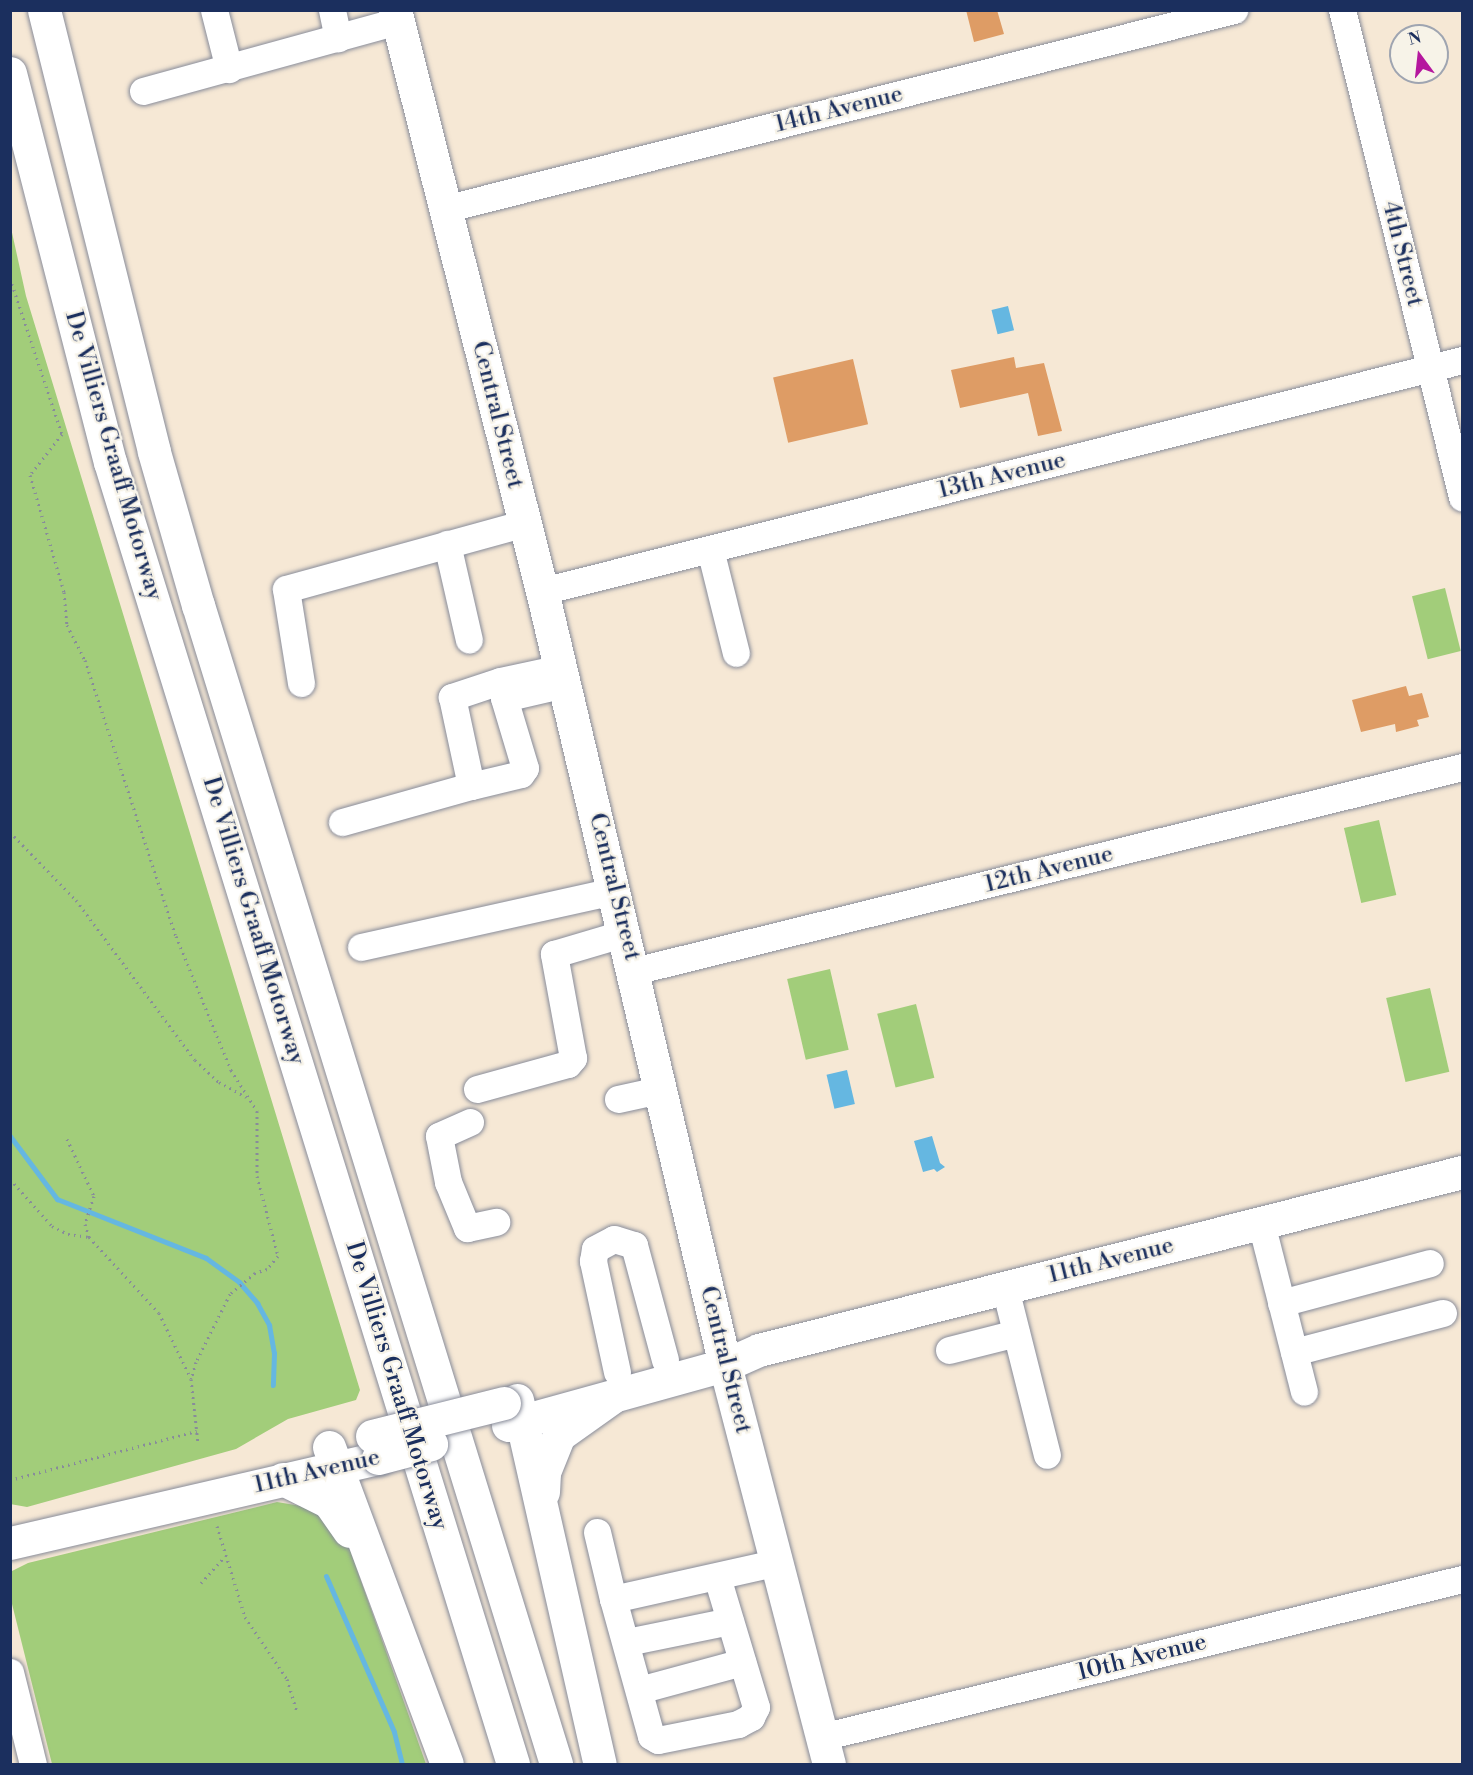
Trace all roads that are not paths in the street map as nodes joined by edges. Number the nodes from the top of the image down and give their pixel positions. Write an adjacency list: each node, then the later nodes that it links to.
1 (44, 10): 71 (main road)
2 (214, 10): 8 (street)
3 (332, 10): 7 (street)
4 (1234, 10): 11 (street, 14th Avenue)
5 (1342, 10): 13 (street, 4th Street)
6 (396, 16): 7 (street); 11 (main road, Central Street)
7 (338, 38): 8 (street)
8 (229, 69): 10 (street)
9 (10, 73): 70 (main road, De Villiers Graaff Motorway)
10 (143, 92)
11 (444, 209): 15 (main road, Central Street)
12 (1462, 360): 13 (street, 13th Avenue)
13 (1431, 368): 14 (street, 4th Street); 16 (street, 13th Avenue)
14 (1462, 497)
15 (527, 531): 17 (street); 18 (main road, Central Street)
16 (710, 549): 18 (street, 13th Avenue); 20 (street)
17 (449, 551): 19 (street); 22 (street)
18 (542, 591): 21 (main road, Central Street)
19 (470, 640)
20 (736, 653)
21 (563, 676): 23 (street); 27 (main road, Central Street)
22 (301, 683)
23 (502, 689): 25 (street); 25 (street)
24 (1462, 767): 30 (street, 12th Avenue)
25 (471, 786): 26 (street)
26 (342, 822)
27 (614, 891): 28 (main road, Central Street); 29 (street)
28 (625, 933): 30 (main road, Central Street); 31 (street)
29 (361, 947)
30 (634, 971): 32 (main road, Central Street)
31 (477, 1089)
32 (659, 1090): 33 (street); 45 (main road, Central Street)
33 (618, 1099)
34 (470, 1122): 36 (street)
35 (1462, 1172): 37 (main road, 11th Avenue)
36 (496, 1222)
37 (1261, 1223): 39 (main road, 11th Avenue); 40 (street)
38 (1430, 1263): 40 (street)
39 (1005, 1288): 42 (street); 45 (main road, 11th Avenue)
40 (1281, 1303): 44 (street)
41 (1443, 1313): 44 (street)
42 (1016, 1333): 43 (street); 50 (street)
43 (949, 1350)
44 (1294, 1352): 48 (street)
45 (723, 1356): 46 (main road, 11th Avenue); 47 (main road, 11th Avenue); 57 (main road, Central Street)
46 (665, 1360): 47 (main road, 11th Avenue); 47 (street)
47 (614, 1385): 49 (main road, 11th Avenue); 53 (main road)
48 (1304, 1392)
49 (513, 1412): 51 (main road, 11th Avenue, bridge); 53 (main road)
50 (1047, 1455)
51 (332, 1457): 52 (main road, 11th Avenue); 54 (main road, 11th Avenue); 60 (main road)
52 (283, 1479): 56 (main road, 11th Avenue); 60 (main road)
53 (542, 1510): 72 (main road)
54 (10, 1524)
55 (597, 1532): 61 (street)
56 (10, 1543)
57 (778, 1562): 58 (street); 67 (main road, Central Street)
58 (717, 1577): 61 (street); 62 (street)
59 (1462, 1579): 67 (street, 10th Avenue)
60 (378, 1585): 69 (main road)
61 (613, 1599): 63 (street)
62 (730, 1621): 63 (street); 64 (street)
63 (627, 1642): 66 (street)
64 (742, 1662): 66 (street); 66 (street)
65 (10, 1672): 68 (street)
66 (639, 1690)
67 (826, 1750)
68 (33, 1764)
69 (447, 1764)
70 (513, 1764)
71 (556, 1764)
72 (600, 1764)

